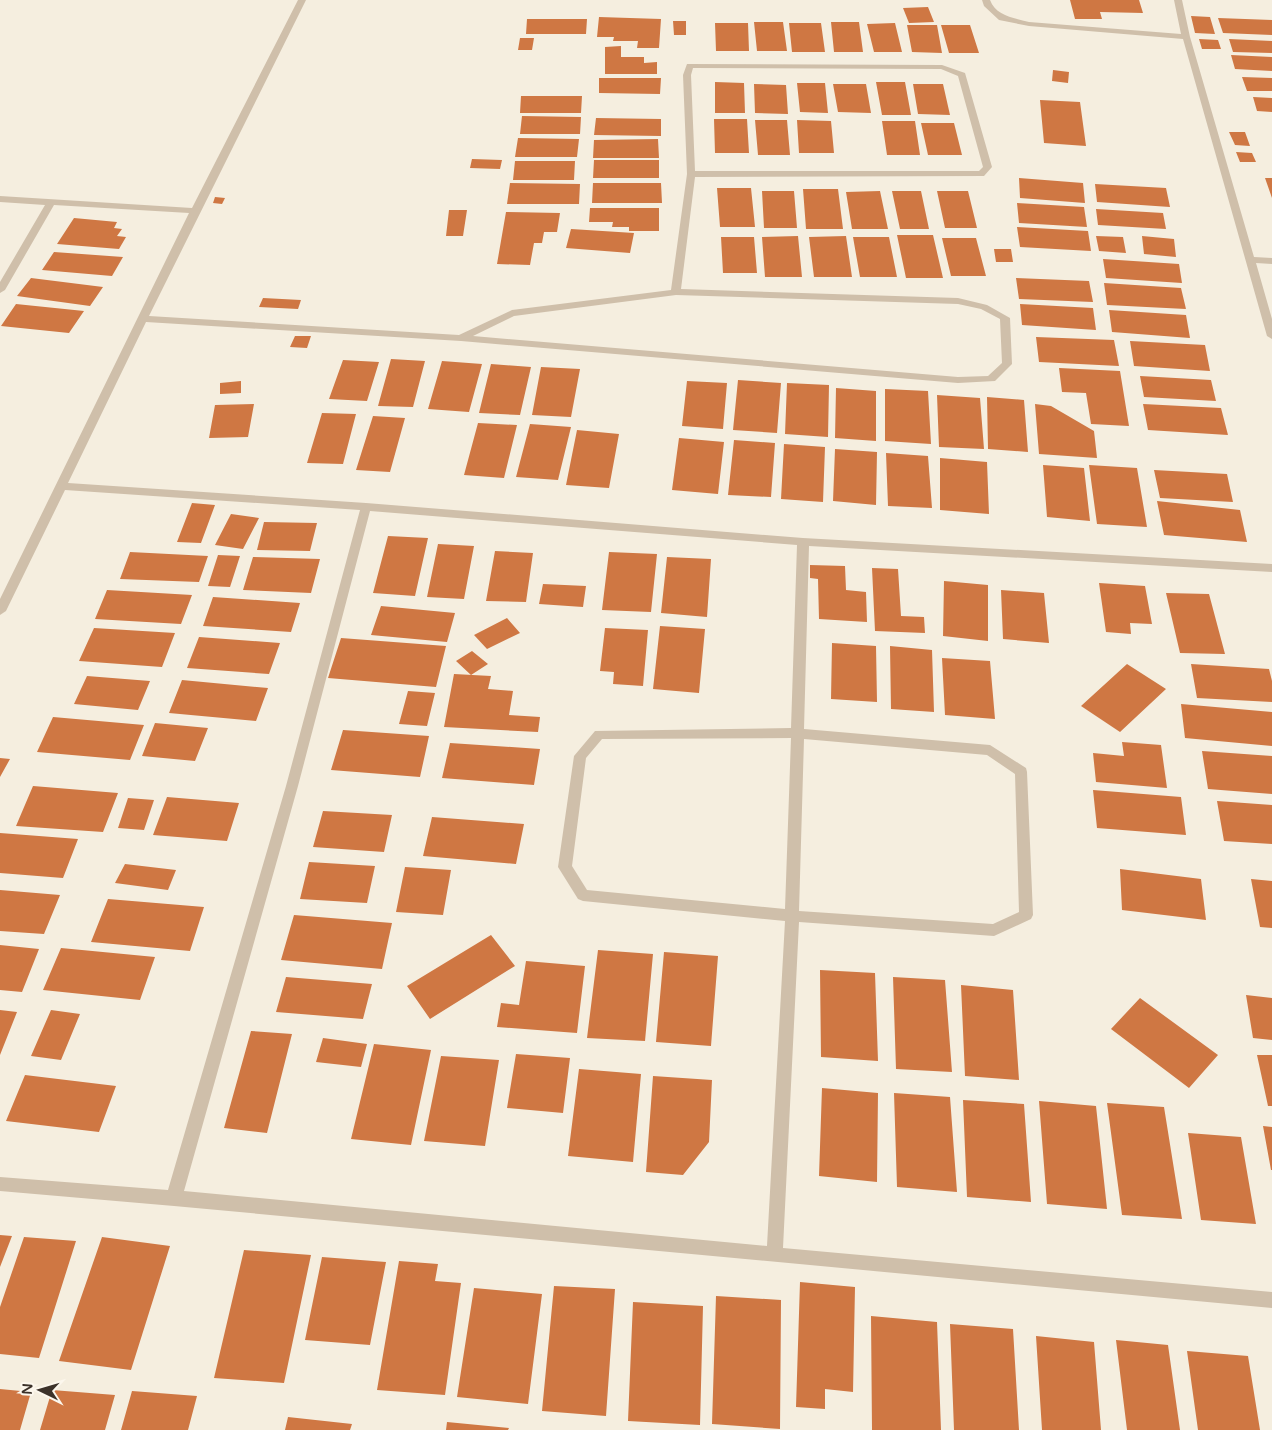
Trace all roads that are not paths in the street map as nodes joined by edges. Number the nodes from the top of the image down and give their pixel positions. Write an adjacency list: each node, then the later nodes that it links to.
1 (302, 0): 8 (street)
2 (986, 0): 4 (street)
3 (1178, 0): 4 (street)
4 (1186, 38): 9 (street)
5 (691, 174): 5 (street); 12 (street)
6 (0, 199): 7 (street)
7 (52, 201): 8 (street); 11 (street)
8 (195, 211): 13 (street)
9 (1249, 260): 10 (street); 14 (street)
10 (1272, 261)
11 (0, 290)
12 (676, 292): 15 (street); 15 (street)
13 (143, 319): 15 (street); 16 (street)
14 (1272, 336)
15 (461, 338)
16 (61, 486): 17 (street); 20 (street)
17 (366, 507): 18 (street); 24 (street)
18 (803, 542): 19 (street); 21 (street)
19 (1272, 568)
20 (0, 612)
21 (796, 733): 22 (street); 22 (street); 22 (street)
22 (792, 916): 25 (street)
23 (0, 1184): 24 (street)
24 (174, 1198): 25 (street)
25 (775, 1255): 26 (street)
26 (1272, 1300)

